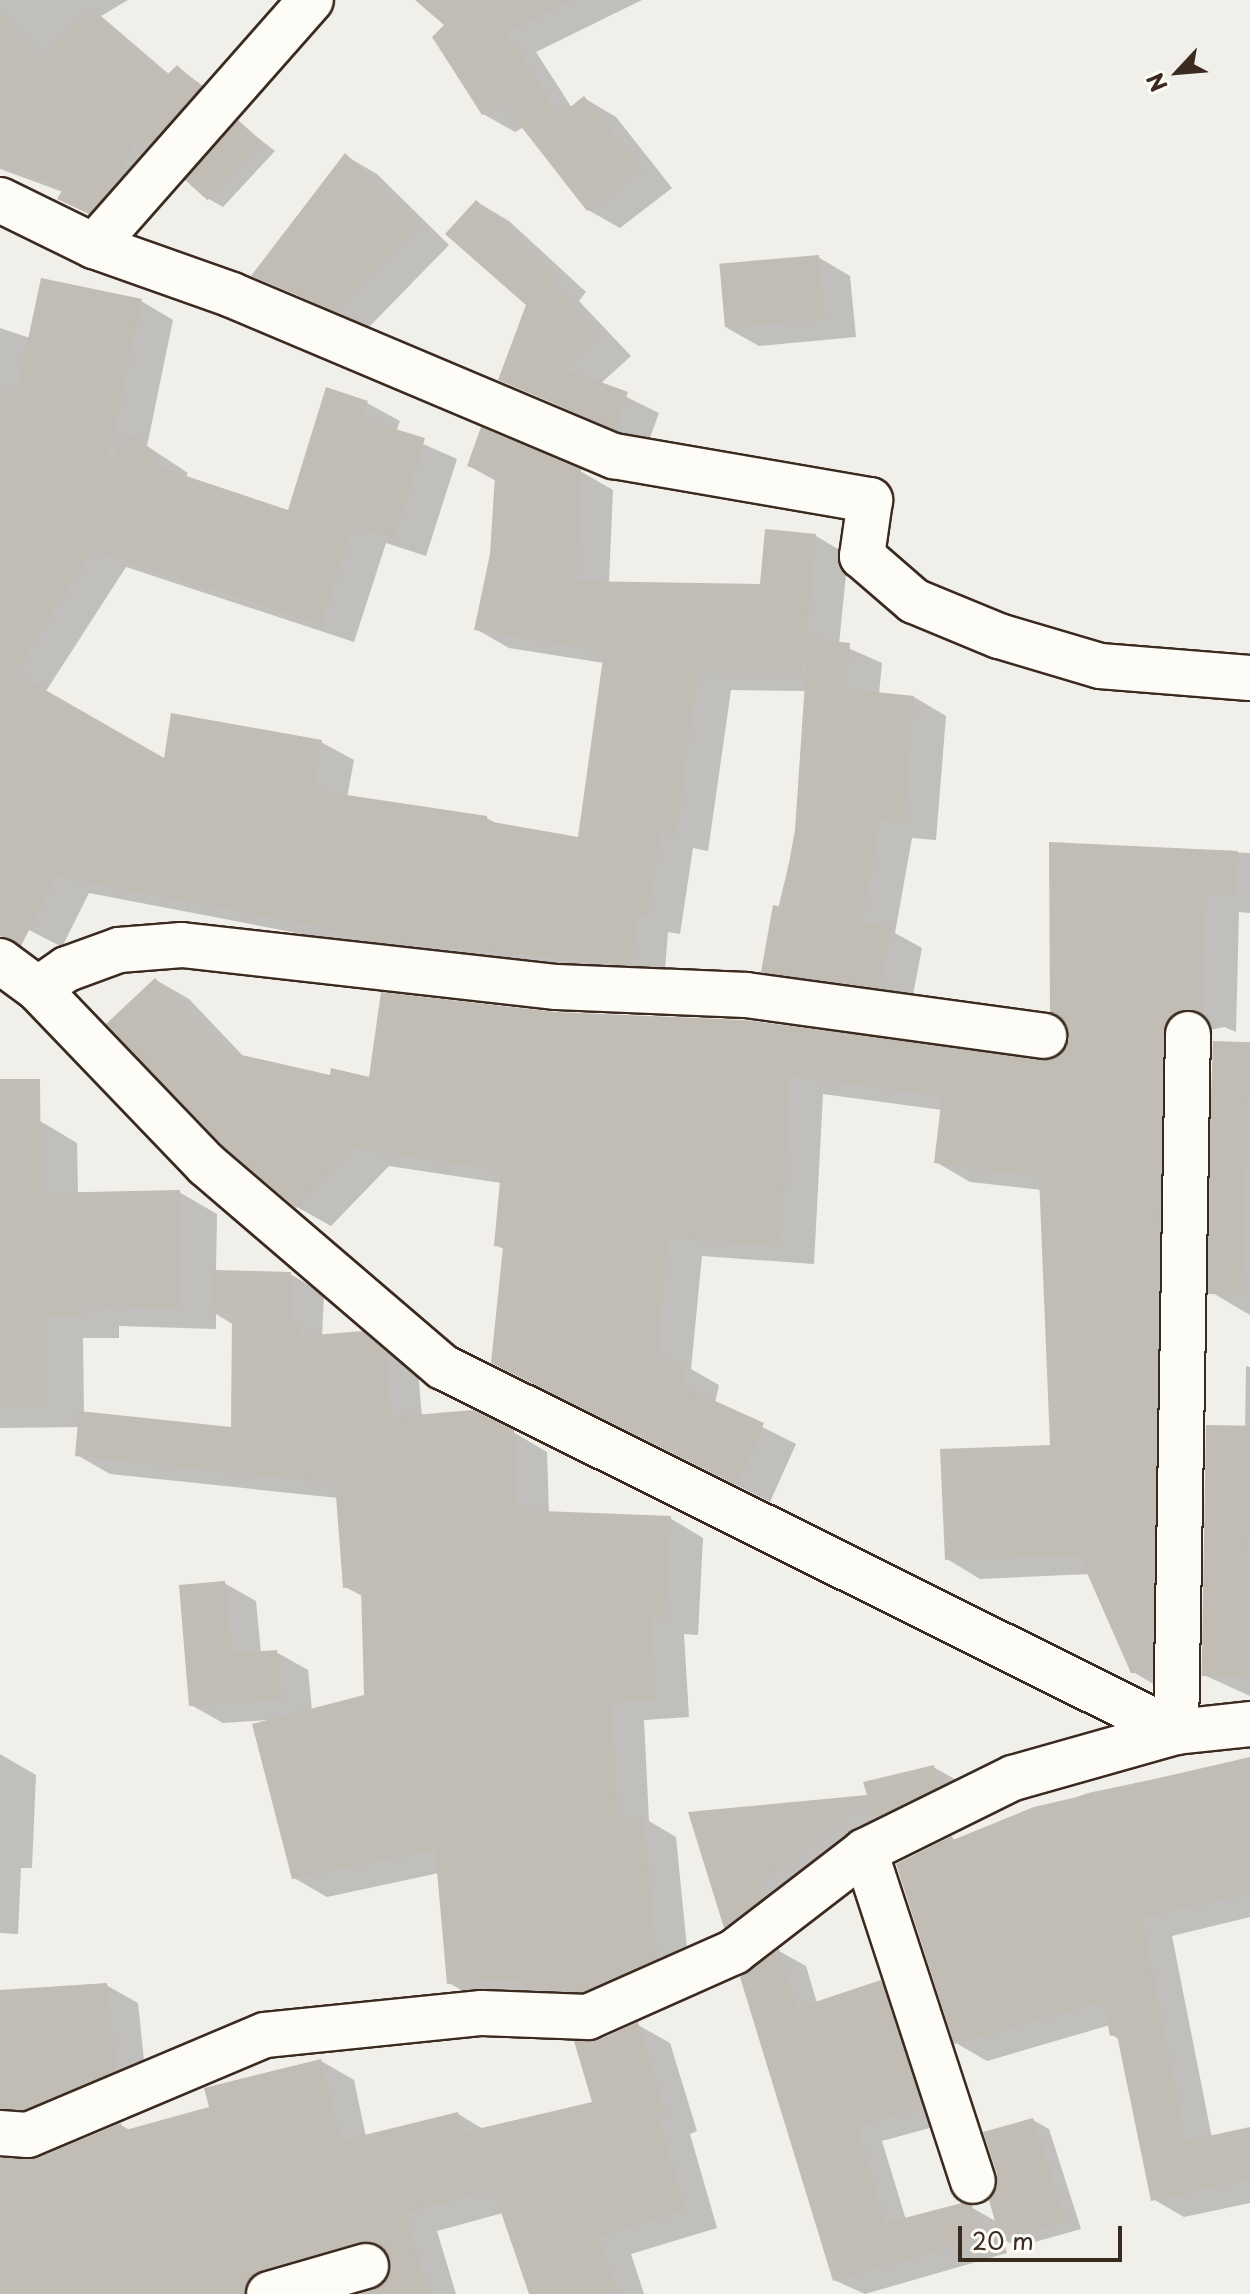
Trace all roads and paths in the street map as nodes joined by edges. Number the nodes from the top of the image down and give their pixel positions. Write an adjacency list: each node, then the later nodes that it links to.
1 (311, 0): 3 (street)
2 (0, 200): 3 (street)
3 (94, 246): 4 (street)
4 (1250, 678)
5 (0, 961): 6 (street)
6 (38, 989): 8 (street); 10 (street)
7 (1188, 1034): 10 (street)
8 (1044, 1036)
9 (1250, 1724): 10 (street)
10 (1176, 1732): 11 (street)
11 (865, 1851): 12 (street); 13 (street)
12 (0, 2133)
13 (973, 2181)
14 (366, 2266): 15 (street)
15 (269, 2294)

